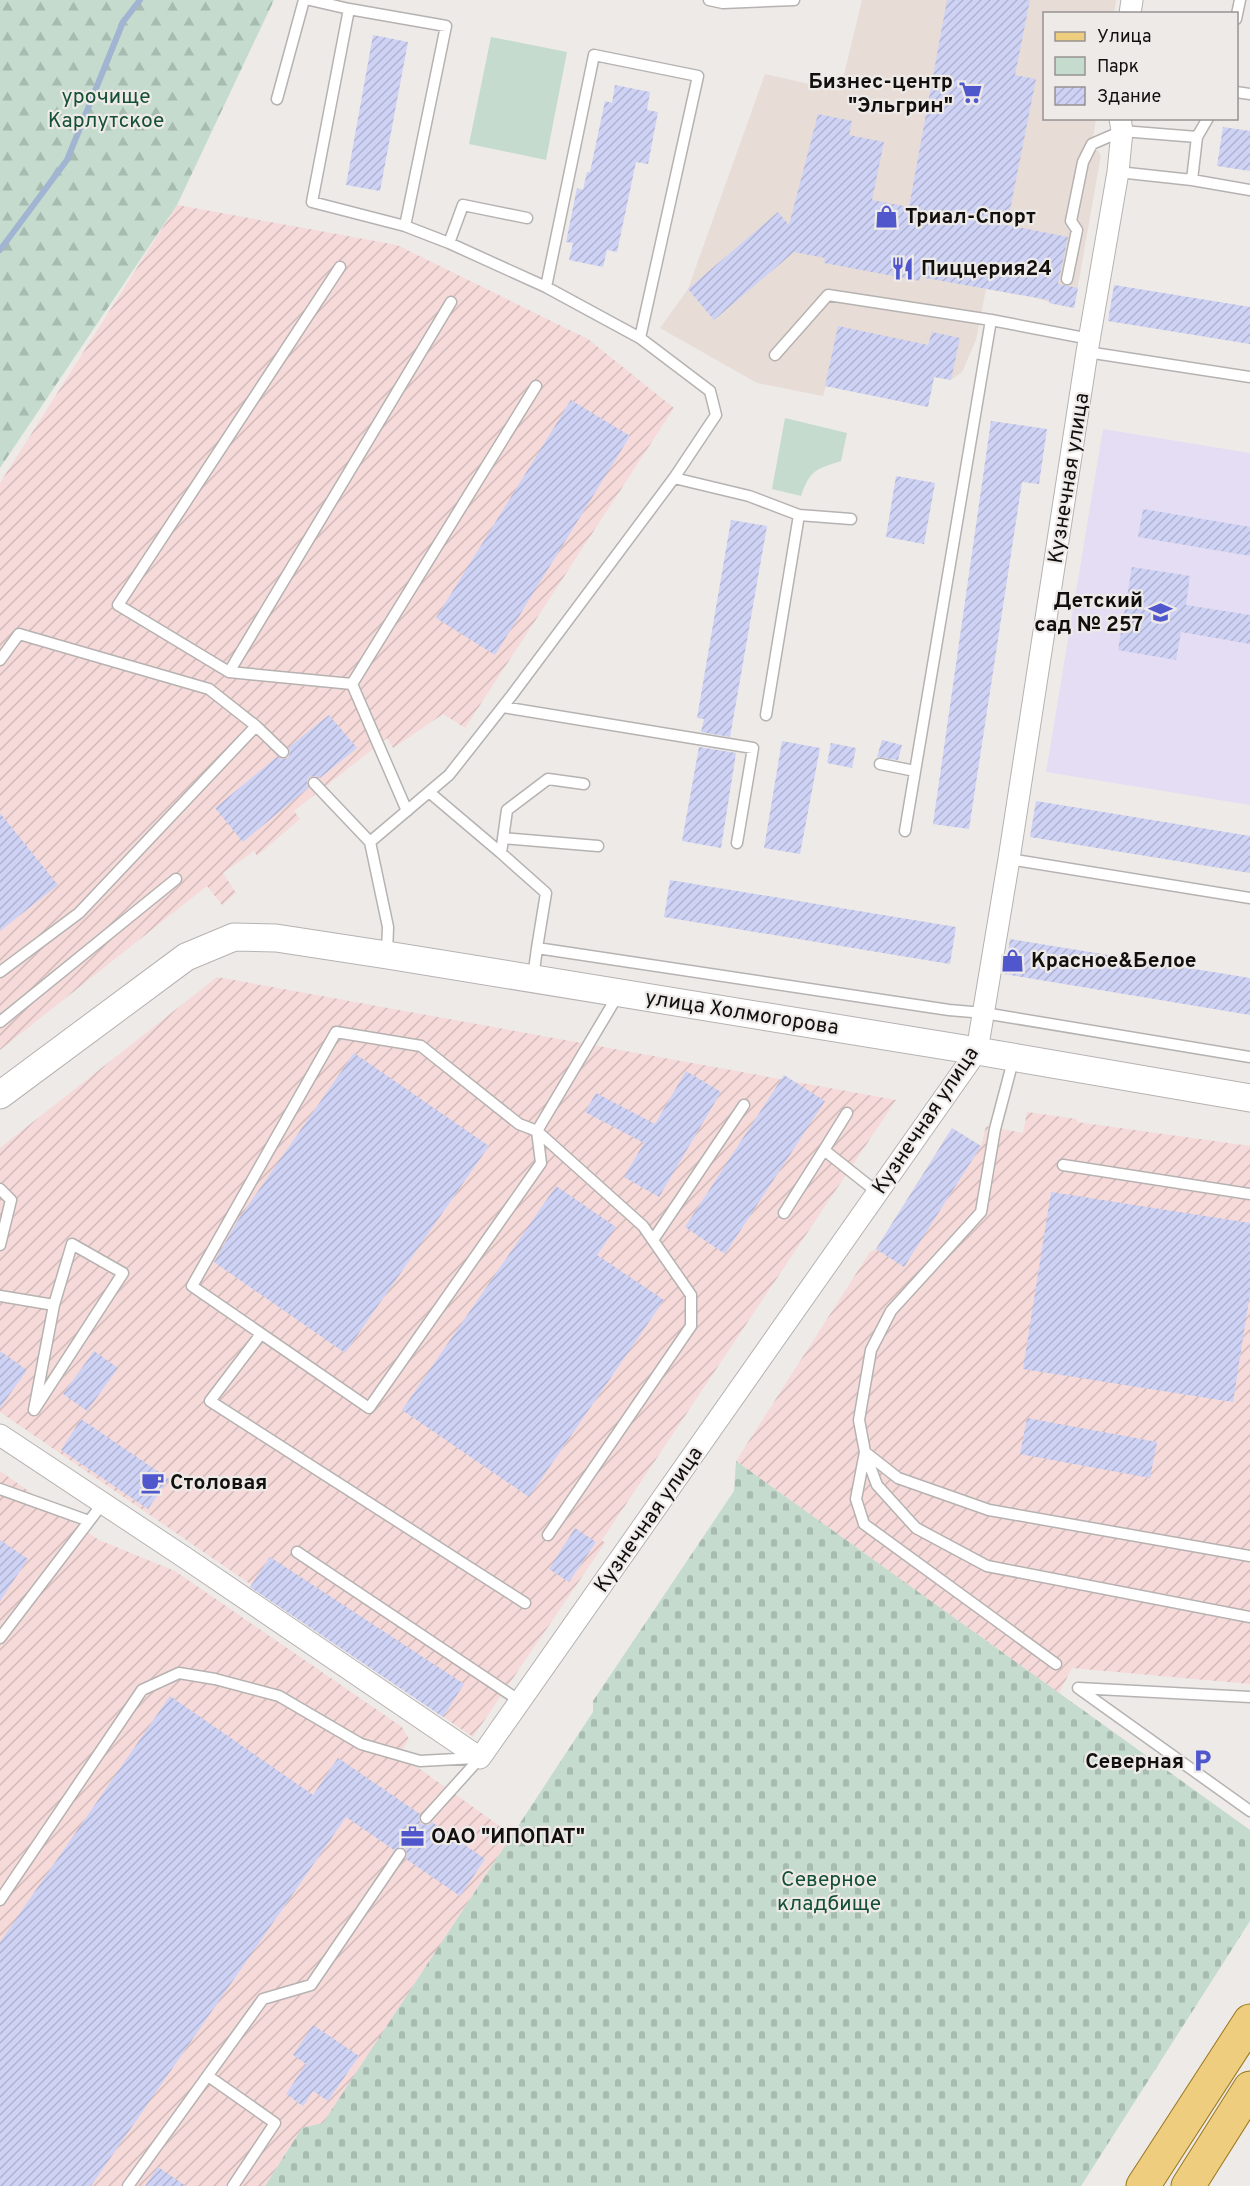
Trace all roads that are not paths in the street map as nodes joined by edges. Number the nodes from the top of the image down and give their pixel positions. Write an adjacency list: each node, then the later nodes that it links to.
1 (304, 0): 6 (lane)
2 (310, 0): 5 (lane)
3 (708, 0): 4 (lane)
4 (794, 0)
5 (349, 9): 14 (lane); 14 (lane)
6 (277, 99)
7 (1207, 120): 9 (lane)
8 (1121, 125): 9 (lane); 10 (street, Кузнечная улица); 17 (lane)
9 (1197, 138): 11 (lane)
10 (1118, 172): 11 (lane); 22 (street, Кузнечная улица)
11 (1192, 180): 12 (lane)
12 (1250, 190)
13 (527, 218): 15 (lane)
14 (405, 226): 15 (lane)
15 (449, 243): 18 (lane)
16 (340, 267): 30 (lane)
17 (1067, 279)
18 (546, 287): 21 (lane); 21 (lane)
19 (451, 302): 30 (lane)
20 (991, 320): 22 (lane); 23 (lane); 37 (lane)
21 (640, 338): 26 (lane)
22 (1089, 345): 24 (lane); 48 (street, Кузнечная улица)
23 (775, 356)
24 (1250, 377)
25 (536, 386): 31 (lane)
26 (675, 478): 27 (lane); 32 (lane)
27 (799, 515): 28 (lane); 33 (lane)
28 (851, 519)
29 (0, 660): 34 (lane)
30 (229, 672): 31 (lane)
31 (352, 684): 41 (lane)
32 (503, 707): 40 (lane); 45 (lane)
33 (766, 715)
34 (256, 726): 35 (lane); 53 (lane)
35 (283, 752)
36 (880, 764): 37 (lane)
37 (915, 771): 42 (lane)
38 (314, 783): 44 (lane)
39 (584, 784): 43 (lane)
40 (429, 792): 41 (lane); 47 (lane)
41 (407, 811): 44 (lane)
42 (905, 831)
43 (503, 838): 46 (lane); 47 (lane)
44 (370, 843): 52 (lane)
45 (737, 843)
46 (597, 846)
47 (501, 853): 51 (lane)
48 (1009, 859): 50 (lane); 56 (street, Кузнечная улица)
49 (176, 879): 57 (lane)
50 (1250, 898)
51 (537, 948): 54 (lane); 56 (lane)
52 (387, 955): 54 (street, улица Холмогорова); 61 (street, улица Холмогорова)
53 (0, 972)
54 (533, 978): 55 (street, улица Холмогорова)
55 (620, 992): 58 (street, улица Холмогорова); 65 (lane)
56 (984, 1013): 58 (street, Кузнечная улица); 60 (lane)
57 (0, 1022)
58 (977, 1051): 59 (street, улица Холмогорова); 69 (street, Кузнечная улица)
59 (1014, 1057): 62 (street, улица Холмогорова); 78 (lane)
60 (1250, 1057)
61 (0, 1095)
62 (1250, 1098)
63 (744, 1105): 72 (lane)
64 (847, 1113): 66 (lane)
65 (537, 1131): 72 (lane); 76 (lane); 76 (lane)
66 (824, 1150): 69 (lane); 71 (lane)
67 (1063, 1165): 70 (lane)
68 (0, 1189): 73 (lane)
69 (877, 1192): 90 (street, Кузнечная улица)
70 (1250, 1194)
71 (784, 1213)
72 (653, 1240): 82 (lane)
73 (0, 1245)
74 (0, 1296): 75 (lane)
75 (54, 1305): 75 (lane)
76 (261, 1334): 85 (lane)
77 (0, 1436): 80 (street)
78 (865, 1452): 84 (lane); 86 (lane); 88 (lane)
79 (0, 1490): 81 (lane)
80 (103, 1503): 81 (lane); 91 (street)
81 (90, 1521): 87 (lane)
82 (548, 1535)
83 (297, 1552): 90 (lane)
84 (1250, 1556)
85 (525, 1603)
86 (1250, 1617)
87 (0, 1638)
88 (1056, 1664)
89 (1250, 1697): 92 (lane)
90 (520, 1701): 91 (street, Кузнечная улица)
91 (480, 1758): 93 (lane); 95 (lane)
92 (1250, 1811)
93 (426, 1818)
94 (400, 1854): 97 (lane)
95 (0, 1900)
96 (1250, 2021): 101 (main road)
97 (208, 2076): 99 (lane); 100 (lane)
98 (1250, 2088): 102 (main road)
99 (129, 2186)
100 (233, 2186)
101 (1143, 2186)
102 (1188, 2186)

